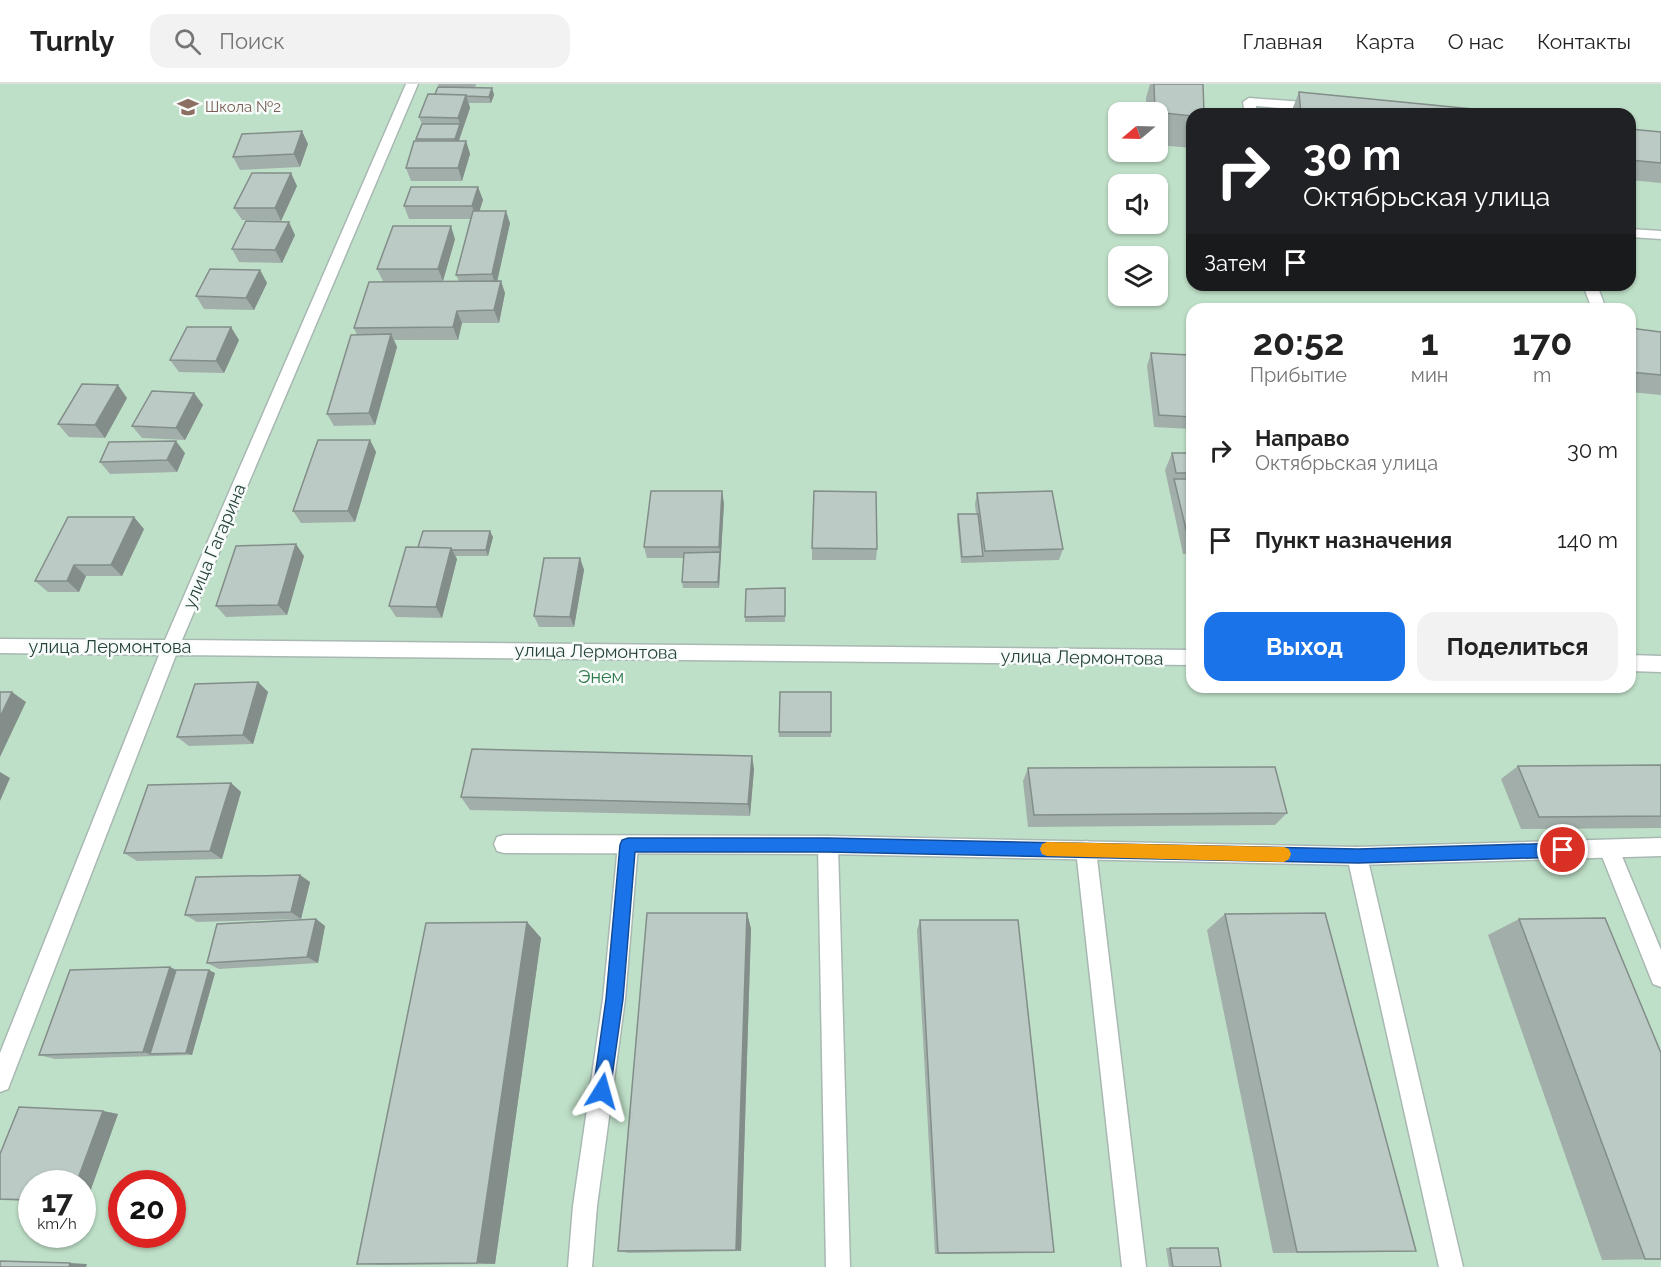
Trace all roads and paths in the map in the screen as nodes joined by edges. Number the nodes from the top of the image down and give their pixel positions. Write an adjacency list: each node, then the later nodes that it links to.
1 (412, 84): 7 (street, улица Гагарина)
2 (1250, 108): 3 (street)
3 (1320, 108)
4 (1636, 233): 5 (street)
5 (1661, 235)
6 (0, 646): 7 (street, улица Лермонтова)
7 (171, 646): 8 (street, улица Лермонтова); 19 (street, улица Гагарина)
8 (1186, 658)
9 (1636, 663): 10 (street)
10 (1661, 664)
11 (504, 844): 12 (street)
12 (628, 845): 13 (street); 20 (street)
13 (828, 845): 16 (street); 21 (street)
14 (1661, 847): 15 (street)
15 (1609, 849): 17 (street); 18 (street)
16 (1086, 850): 17 (street); 22 (street)
17 (1358, 856): 23 (street)
18 (1661, 976)
19 (0, 1081)
20 (580, 1267)
21 (838, 1267)
22 (1134, 1267)
23 (1451, 1267)

